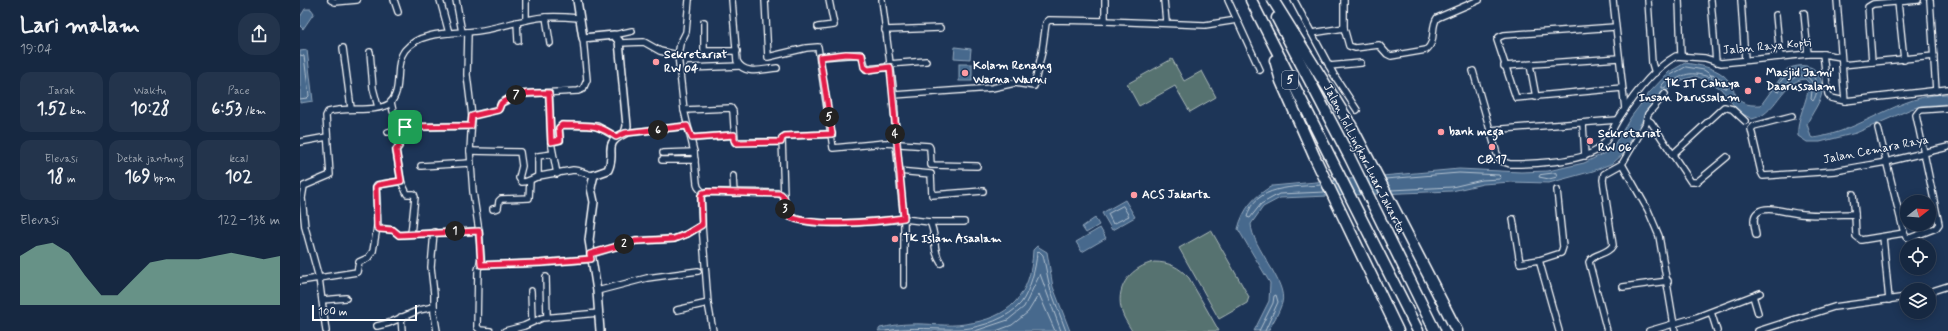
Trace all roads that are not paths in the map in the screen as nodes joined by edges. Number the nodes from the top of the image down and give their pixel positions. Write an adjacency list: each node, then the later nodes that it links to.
1 (330, 0): 2 (street)
2 (356, 0)
3 (394, 0): 32 (street)
4 (440, 0): 51 (street)
5 (456, 0): 49 (street)
6 (526, 0): 37 (street)
7 (577, 0): 36 (street)
8 (689, 0): 64 (street)
9 (732, 0): 60 (street)
10 (765, 0): 67 (street)
11 (829, 0): 43 (street)
12 (882, 0): 47 (street)
13 (1105, 0): 39 (street)
14 (1164, 0): 42 (street)
15 (1228, 0): 38 (street)
16 (1251, 0): 55 (highway, 5)
17 (1268, 0): 213 (highway, Jalan Tol Lingkar Luar Jakarta / 5)
18 (1273, 0): 214 (highway)
19 (1294, 0): 52 (street)
20 (1344, 0): 46 (street)
21 (1479, 0): 46 (street)
22 (1613, 0): 44 (street)
23 (1648, 0): 87 (street)
24 (1679, 0): 65 (street)
25 (1711, 0): 74 (street)
26 (1740, 0): 71 (street)
27 (1837, 0): 69 (street)
28 (1913, 0): 29 (street); 31 (street)
29 (1918, 0)
30 (1930, 0): 66 (street)
31 (1898, 2): 72 (street); 75 (street)
32 (398, 12)
33 (1804, 13): 62 (street)
34 (1776, 15): 68 (street)
35 (546, 17): 36 (street); 37 (street); 57 (street)
36 (579, 18): 54 (street)
37 (526, 20): 40 (street)
38 (1237, 20): 42 (street); 85 (street)
39 (1105, 21): 42 (street); 93 (street)
40 (517, 22): 50 (street); 56 (street)
41 (704, 22): 60 (street)
42 (1166, 22)
43 (818, 27)
44 (1616, 27): 70 (street); 82 (street)
45 (940, 28): 47 (street)
46 (1344, 28): 52 (street)
47 (885, 30): 80 (street)
48 (632, 31): 53 (street)
49 (462, 32): 50 (street); 51 (street)
50 (468, 32): 103 (street)
51 (449, 33): 96 (street)
52 (1312, 33): 81 (street)
53 (614, 35): 54 (street); 58 (street)
54 (583, 38): 91 (street)
55 (1269, 39): 211 (highway); 212 (highway, 5)
56 (518, 41)
57 (550, 42)
58 (620, 43): 64 (street); 116 (street)
59 (343, 48): 98 (street)
60 (737, 51): 79 (street)
61 (370, 52): 97 (street)
62 (1808, 54): 63 (street, Jalan Raya Kopti); 68 (street, Jalan Raya Kopti)
63 (1823, 54): 69 (street); 95 (street, Jalan Raya Kopti)
64 (678, 55): 101 (street)
65 (1681, 55): 74 (street, Jalan Raya Kopti); 87 (street)
66 (1934, 56): 72 (street); 90 (street)
67 (820, 57): 80 (street); 117 (street)
68 (1780, 57): 71 (street, Jalan Raya Kopti)
69 (1841, 57): 78 (street)
70 (1619, 58): 77 (street); 88 (street)
71 (1745, 60): 74 (street, Jalan Raya Kopti)
72 (1904, 60): 75 (street)
73 (926, 61): 80 (street)
74 (1716, 62)
75 (1872, 62): 78 (street)
76 (1361, 63): 81 (street)
77 (1530, 65): 82 (street); 94 (street)
78 (1842, 65): 95 (street)
79 (740, 66): 83 (street); 84 (street)
80 (890, 66): 93 (street)
81 (1329, 66): 102 (street)
82 (1504, 66): 94 (street)
83 (689, 68)
84 (777, 68)
85 (1260, 70)
86 (1473, 71): 114 (street)
87 (1655, 73): 100 (street)
88 (1622, 88): 94 (street); 100 (street)
89 (1948, 89): 90 (street)
90 (1936, 91): 95 (street)
91 (549, 93): 103 (street); 123 (street)
92 (1665, 94): 106 (street)
93 (894, 95): 125 (street)
94 (1536, 97)
95 (1845, 101)
96 (391, 102): 97 (street); 111 (street)
97 (378, 107): 98 (street)
98 (351, 108): 119 (street)
99 (1948, 108): 129 (street)
100 (1624, 109): 105 (street)
101 (684, 110): 110 (street); 118 (street)
102 (1357, 110)
103 (472, 116): 109 (street)
104 (1792, 116): 137 (street, Jalan Cemara Raya)
105 (1617, 120): 108 (street); 133 (street)
106 (1646, 121): 132 (street); 139 (street)
107 (1745, 121): 132 (street)
108 (1583, 124): 114 (street); 133 (street)
109 (471, 126): 111 (street); 127 (street)
110 (687, 126): 116 (street); 121 (street)
111 (405, 127): 113 (street)
112 (1878, 128): 137 (street)
113 (397, 130): 115 (street); 147 (street)
114 (1490, 130): 133 (street)
115 (388, 132)
116 (625, 133): 120 (street)
117 (832, 134): 124 (street); 125 (street)
118 (734, 135): 121 (street); 124 (street)
119 (328, 137): 122 (street); 150 (street)
120 (616, 137): 123 (street); 144 (street)
121 (692, 138): 128 (street)
122 (300, 142)
123 (551, 142): 131 (street)
124 (781, 142): 156 (street)
125 (896, 144): 141 (street); 142 (street)
126 (1948, 147): 129 (street, Jalan Cemara Raya)
127 (470, 151): 138 (street); 148 (street)
128 (694, 152): 130 (street); 136 (street)
129 (1924, 152): 137 (street, Jalan Cemara Raya); 168 (street)
130 (663, 153)
131 (552, 154): 143 (street); 146 (street)
132 (1672, 155): 134 (street)
133 (1585, 156)
134 (1727, 157)
135 (662, 160): 136 (street)
136 (695, 160): 153 (street)
137 (1886, 162): 168 (street)
138 (470, 163): 140 (street); 166 (street)
139 (1622, 164): 180 (street); 216 (street)
140 (421, 166)
141 (977, 166)
142 (898, 171): 152 (street); 160 (street)
143 (557, 174): 144 (street); 146 (street)
144 (594, 175): 172 (street)
145 (733, 176): 154 (street)
146 (538, 177): 148 (street)
147 (401, 181): 165 (street); 169 (street)
148 (530, 181): 158 (street)
149 (300, 183): 150 (street)
150 (306, 184): 157 (street)
151 (1557, 190): 173 (street)
152 (983, 191)
153 (703, 193): 154 (street); 164 (street)
154 (734, 193): 156 (street)
155 (1853, 194): 159 (street)
156 (784, 196): 160 (street)
157 (301, 198): 178 (street)
158 (493, 209)
159 (1855, 214): 170 (street); 171 (street)
160 (904, 218): 162 (street); 181 (street)
161 (1513, 219): 173 (street)
162 (930, 222): 163 (street); 174 (street)
163 (964, 222)
164 (702, 225): 172 (street); 193 (street)
165 (377, 227): 169 (street); 178 (street)
166 (479, 231): 167 (street); 175 (street)
167 (434, 232): 169 (street); 194 (street)
168 (1904, 232): 171 (street)
169 (411, 234)
170 (1756, 235)
171 (1883, 237): 192 (street)
172 (591, 256): 175 (street); 186 (street)
173 (1539, 260): 215 (street)
174 (941, 262)
175 (481, 265): 207 (street)
176 (698, 271): 186 (street)
177 (546, 277): 200 (street)
178 (319, 278): 179 (street); 191 (street)
179 (300, 281)
180 (1668, 281): 183 (street); 202 (street)
181 (904, 285)
182 (1948, 286): 184 (street)
183 (1623, 287)
184 (1936, 290)
185 (531, 291): 201 (street)
186 (597, 291): 197 (street)
187 (1760, 293): 188 (street)
188 (1753, 296): 196 (street); 198 (street)
189 (346, 298): 191 (street)
190 (1900, 298): 192 (street)
191 (322, 300): 204 (street)
192 (1889, 300): 220 (street)
193 (708, 302): 195 (street); 210 (street)
194 (434, 307): 199 (street); 206 (street)
195 (677, 310)
196 (1711, 312): 202 (street); 219 (street)
197 (599, 313): 200 (street); 209 (street)
198 (1758, 313)
199 (401, 317): 203 (street); 205 (street)
200 (547, 317): 201 (street)
201 (532, 321): 208 (street)
202 (1674, 323): 217 (street); 218 (street)
203 (377, 326)
204 (326, 331)
205 (402, 331)
206 (437, 331)
207 (490, 331)
208 (505, 331)
209 (600, 331)
210 (713, 331)
211 (1398, 331)
212 (1418, 331)
213 (1435, 331)
214 (1456, 331)
215 (1559, 331)
216 (1607, 331)
217 (1649, 331)
218 (1675, 331)
219 (1717, 331)
220 (1758, 331)

